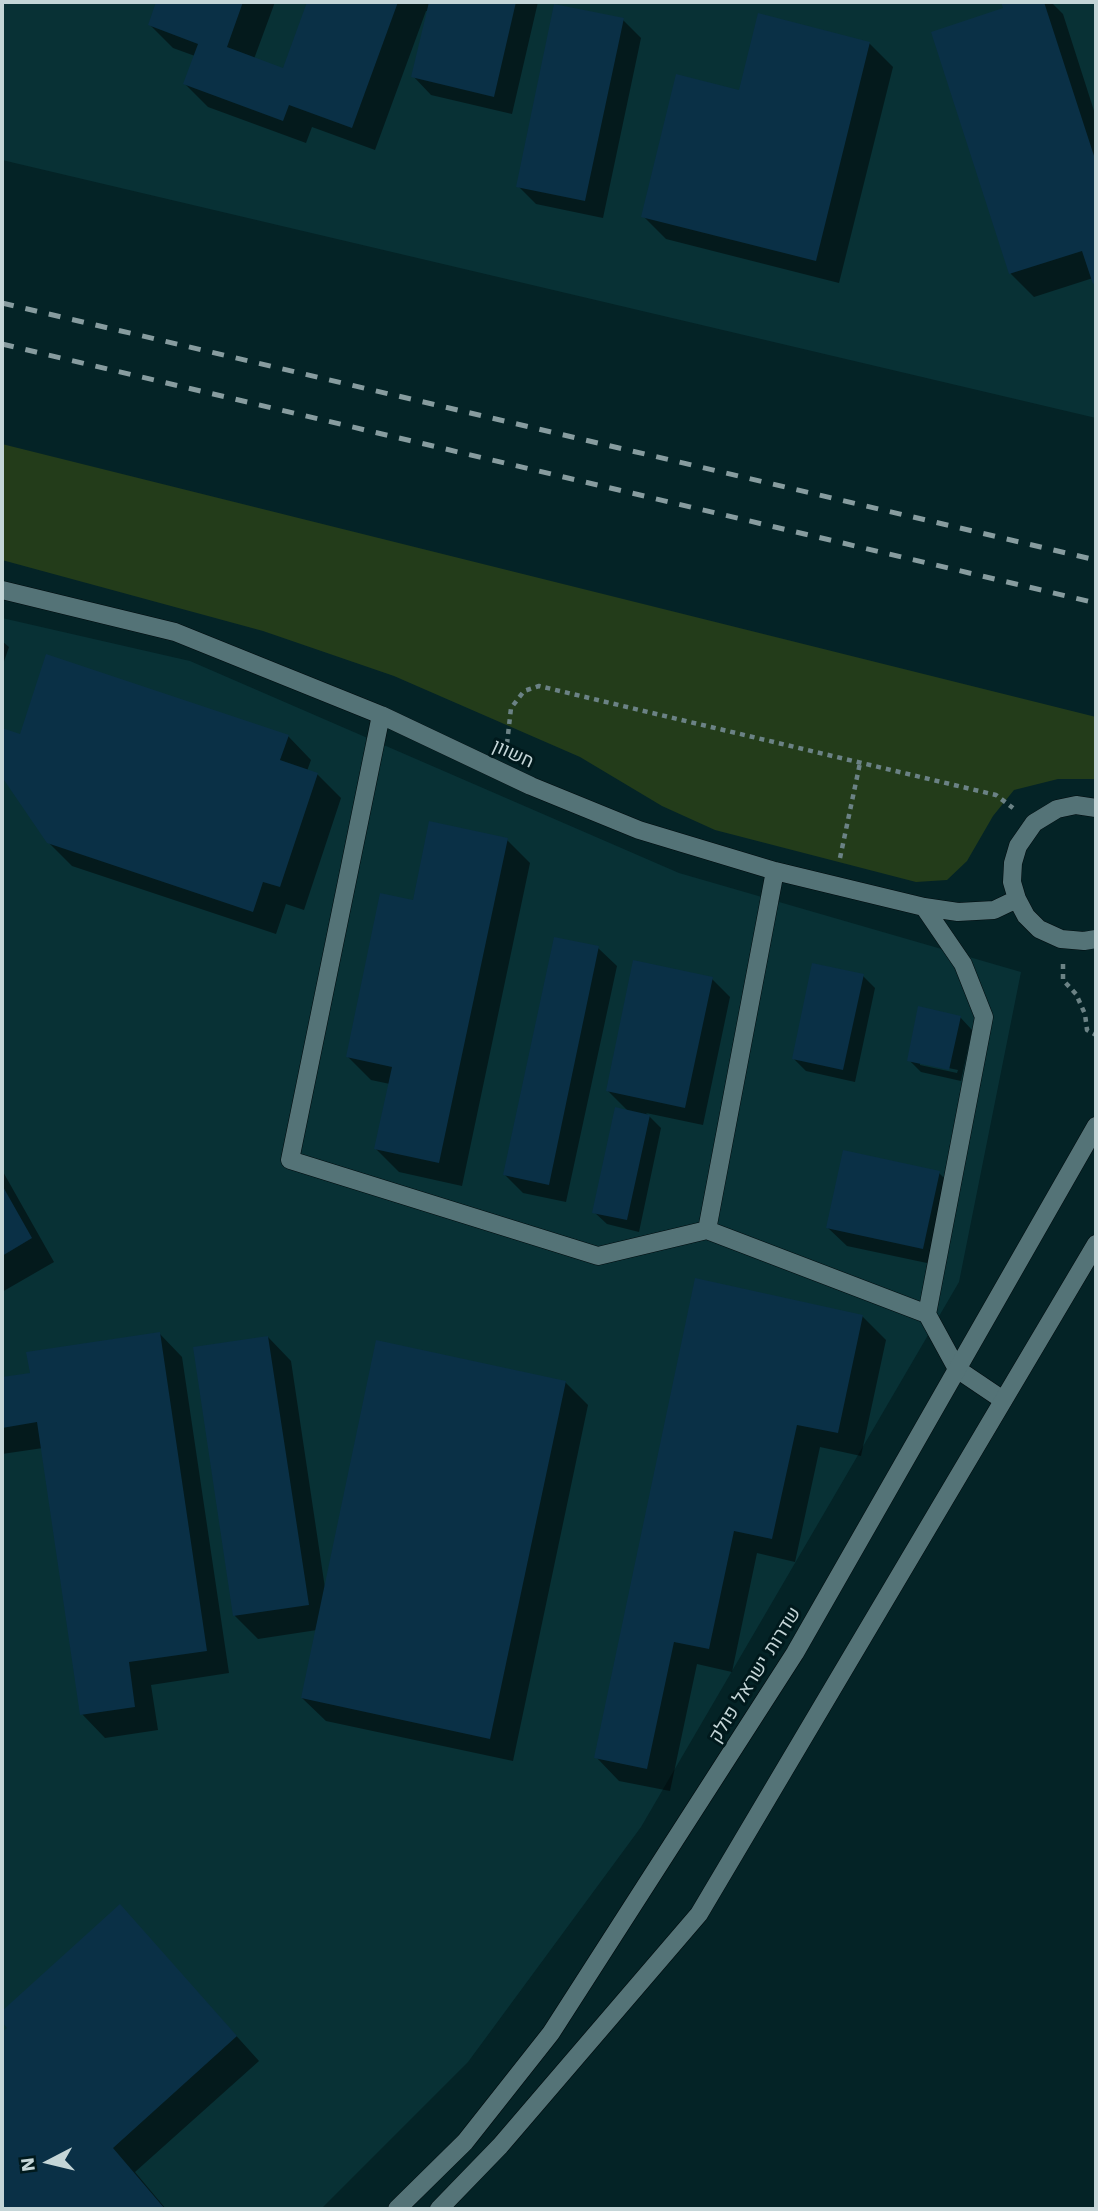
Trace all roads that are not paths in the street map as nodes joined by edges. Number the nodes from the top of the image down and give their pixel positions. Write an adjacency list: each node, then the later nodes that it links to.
1 (2, 590): 2 (street, חשוון)
2 (381, 715): 4 (street, חשוון); 9 (street)
3 (1096, 808): 5 (street)
4 (775, 871): 6 (street, חשוון); 9 (street)
5 (1017, 900): 6 (street, חשוון); 7 (street)
6 (924, 907): 11 (street)
7 (1096, 939)
8 (1096, 1126): 12 (street, שדרות ישראל פולק)
9 (707, 1230): 11 (street)
10 (1096, 1244): 13 (street)
11 (927, 1314): 12 (street)
12 (957, 1369): 13 (street); 14 (street, שדרות ישראל פולק)
13 (1003, 1400): 15 (street)
14 (397, 2209)
15 (439, 2209)

